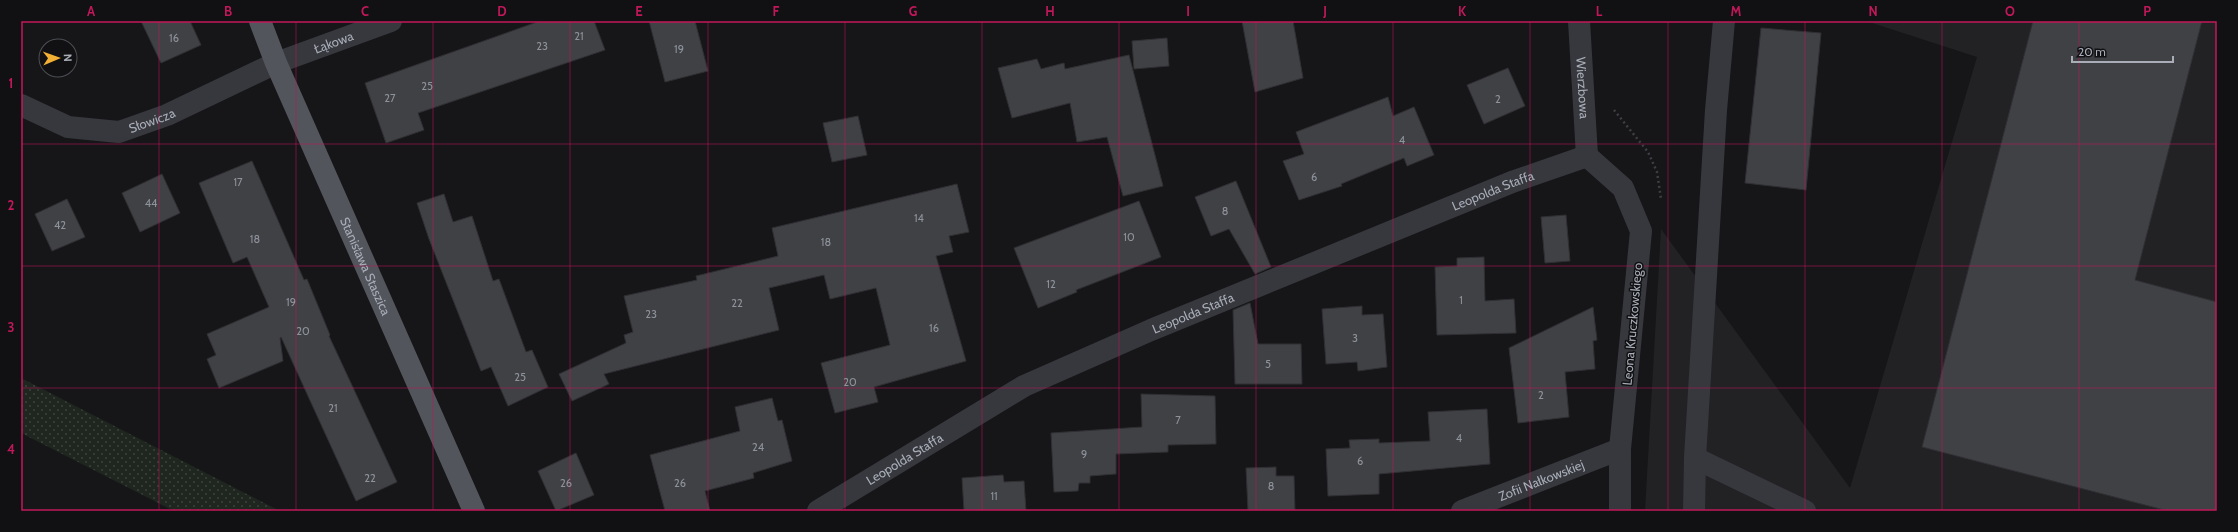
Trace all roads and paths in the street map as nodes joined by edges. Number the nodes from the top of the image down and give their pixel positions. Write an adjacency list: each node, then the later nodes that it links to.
1 (260, 21): 5 (main road, Stanisława Staszica)
2 (390, 21): 5 (street, Łąkowa)
3 (1579, 21): 7 (street, Wierzbowa)
4 (1724, 21): 9 (street)
5 (276, 63): 6 (street, Słowicza); 10 (main road, Stanisława Staszica)
6 (21, 105)
7 (1587, 156): 8 (street, Leona Kruczkowskiego); 11 (street, Leopolda Staffa)
8 (1620, 449): 12 (street, Zofii Nałkowskiej); 13 (street, Leona Kruczkowskiego)
9 (1695, 458): 14 (street); 15 (street)
10 (474, 511)
11 (818, 511)
12 (1462, 511)
13 (1620, 511)
14 (1694, 511)
15 (1805, 511)

